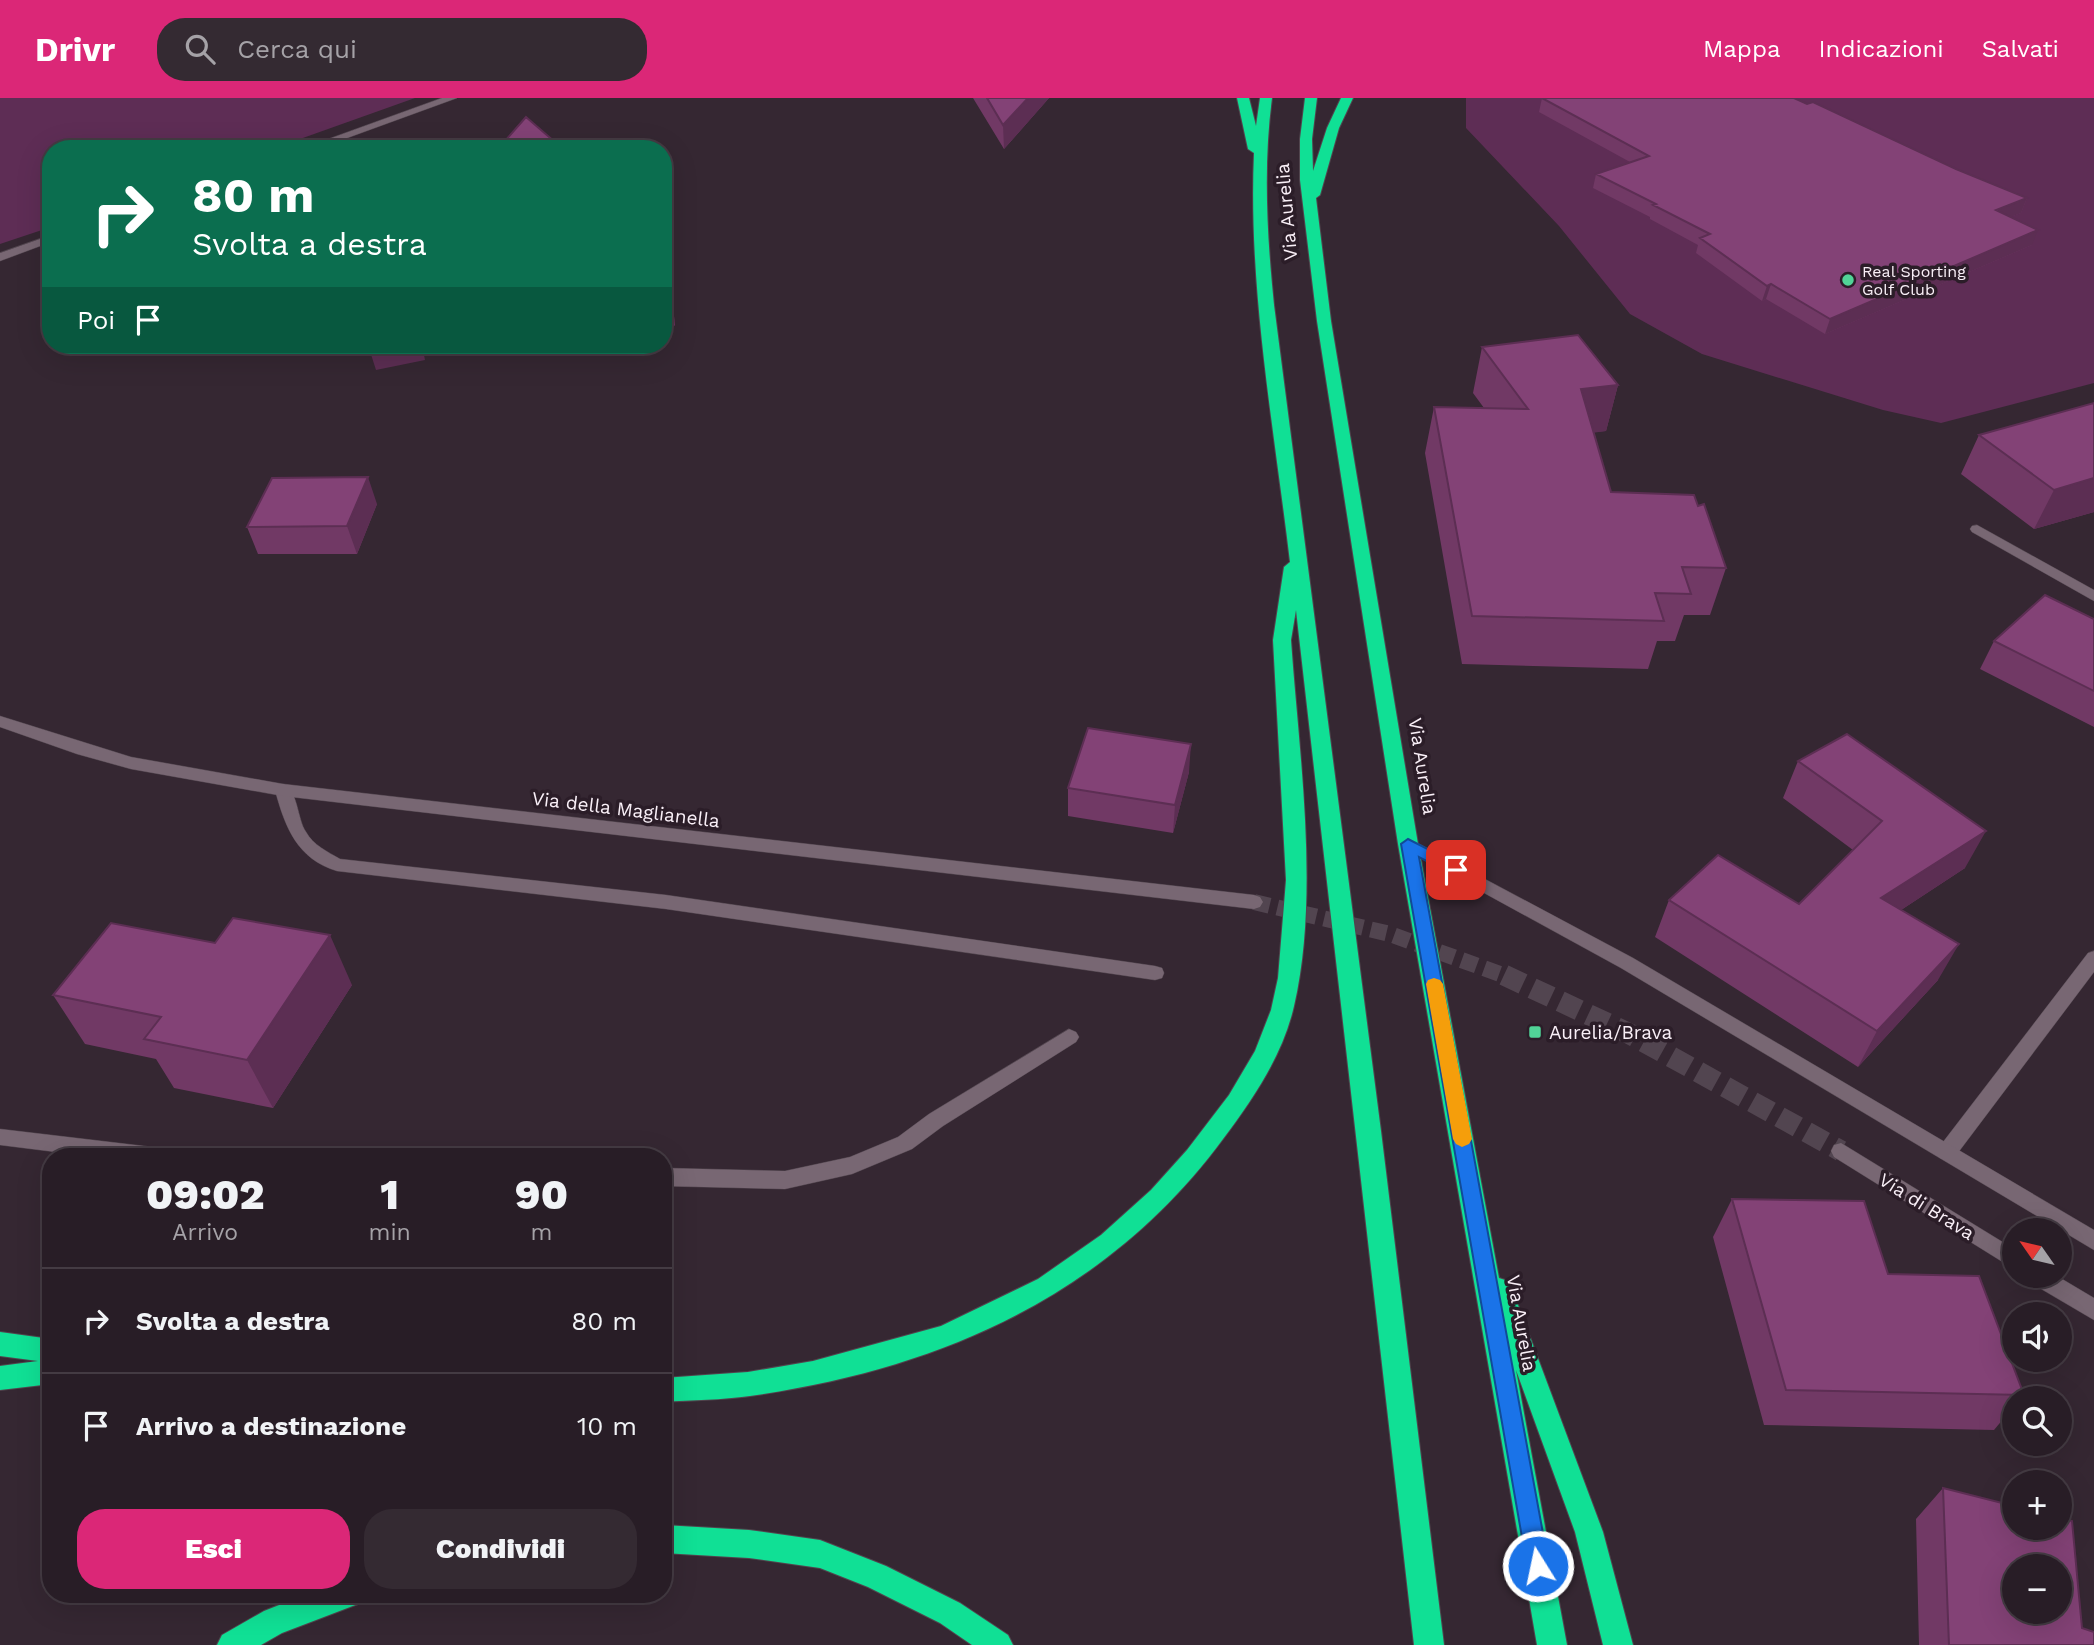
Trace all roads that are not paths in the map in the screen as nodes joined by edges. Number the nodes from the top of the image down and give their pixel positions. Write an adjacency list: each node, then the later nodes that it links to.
1 (452, 98): 6 (street)
2 (1243, 98): 7 (highway)
3 (1266, 98): 7 (highway, Via Aurelia)
4 (1311, 98): 8 (highway, Via Aurelia)
5 (1348, 98): 8 (highway)
6 (332, 140)
7 (1259, 161): 12 (highway, Via Aurelia)
8 (1310, 208): 16 (highway, Via Aurelia)
9 (42, 241): 10 (street)
10 (0, 257)
11 (1977, 529): 13 (street)
12 (1297, 540): 35 (highway); 40 (highway, Via Aurelia)
13 (2094, 596)
14 (0, 721): 15 (street, Via della Maglianella)
15 (283, 790): 17 (street, Via della Maglianella); 19 (street)
16 (1408, 844): 24 (street); 27 (highway, Via Aurelia)
17 (1254, 902)
18 (2094, 958): 24 (street)
19 (1155, 973)
20 (1069, 1037): 25 (street)
21 (0, 1136): 22 (street)
22 (97, 1148)
23 (1840, 1151): 28 (street, Via di Brava)
24 (1947, 1152): 26 (street)
25 (672, 1177)
26 (2094, 1241)
27 (1482, 1248): 41 (highway, Via Aurelia); 42 (highway)
28 (2002, 1252)
29 (2058, 1288): 30 (street)
30 (2094, 1310)
31 (0, 1344): 32 (highway)
32 (42, 1350)
33 (42, 1373): 34 (highway)
34 (0, 1378)
35 (672, 1389)
36 (672, 1540): 39 (highway)
37 (323, 1603): 38 (highway)
38 (232, 1645)
39 (998, 1645)
40 (1429, 1645)
41 (1552, 1645)
42 (1618, 1645)

